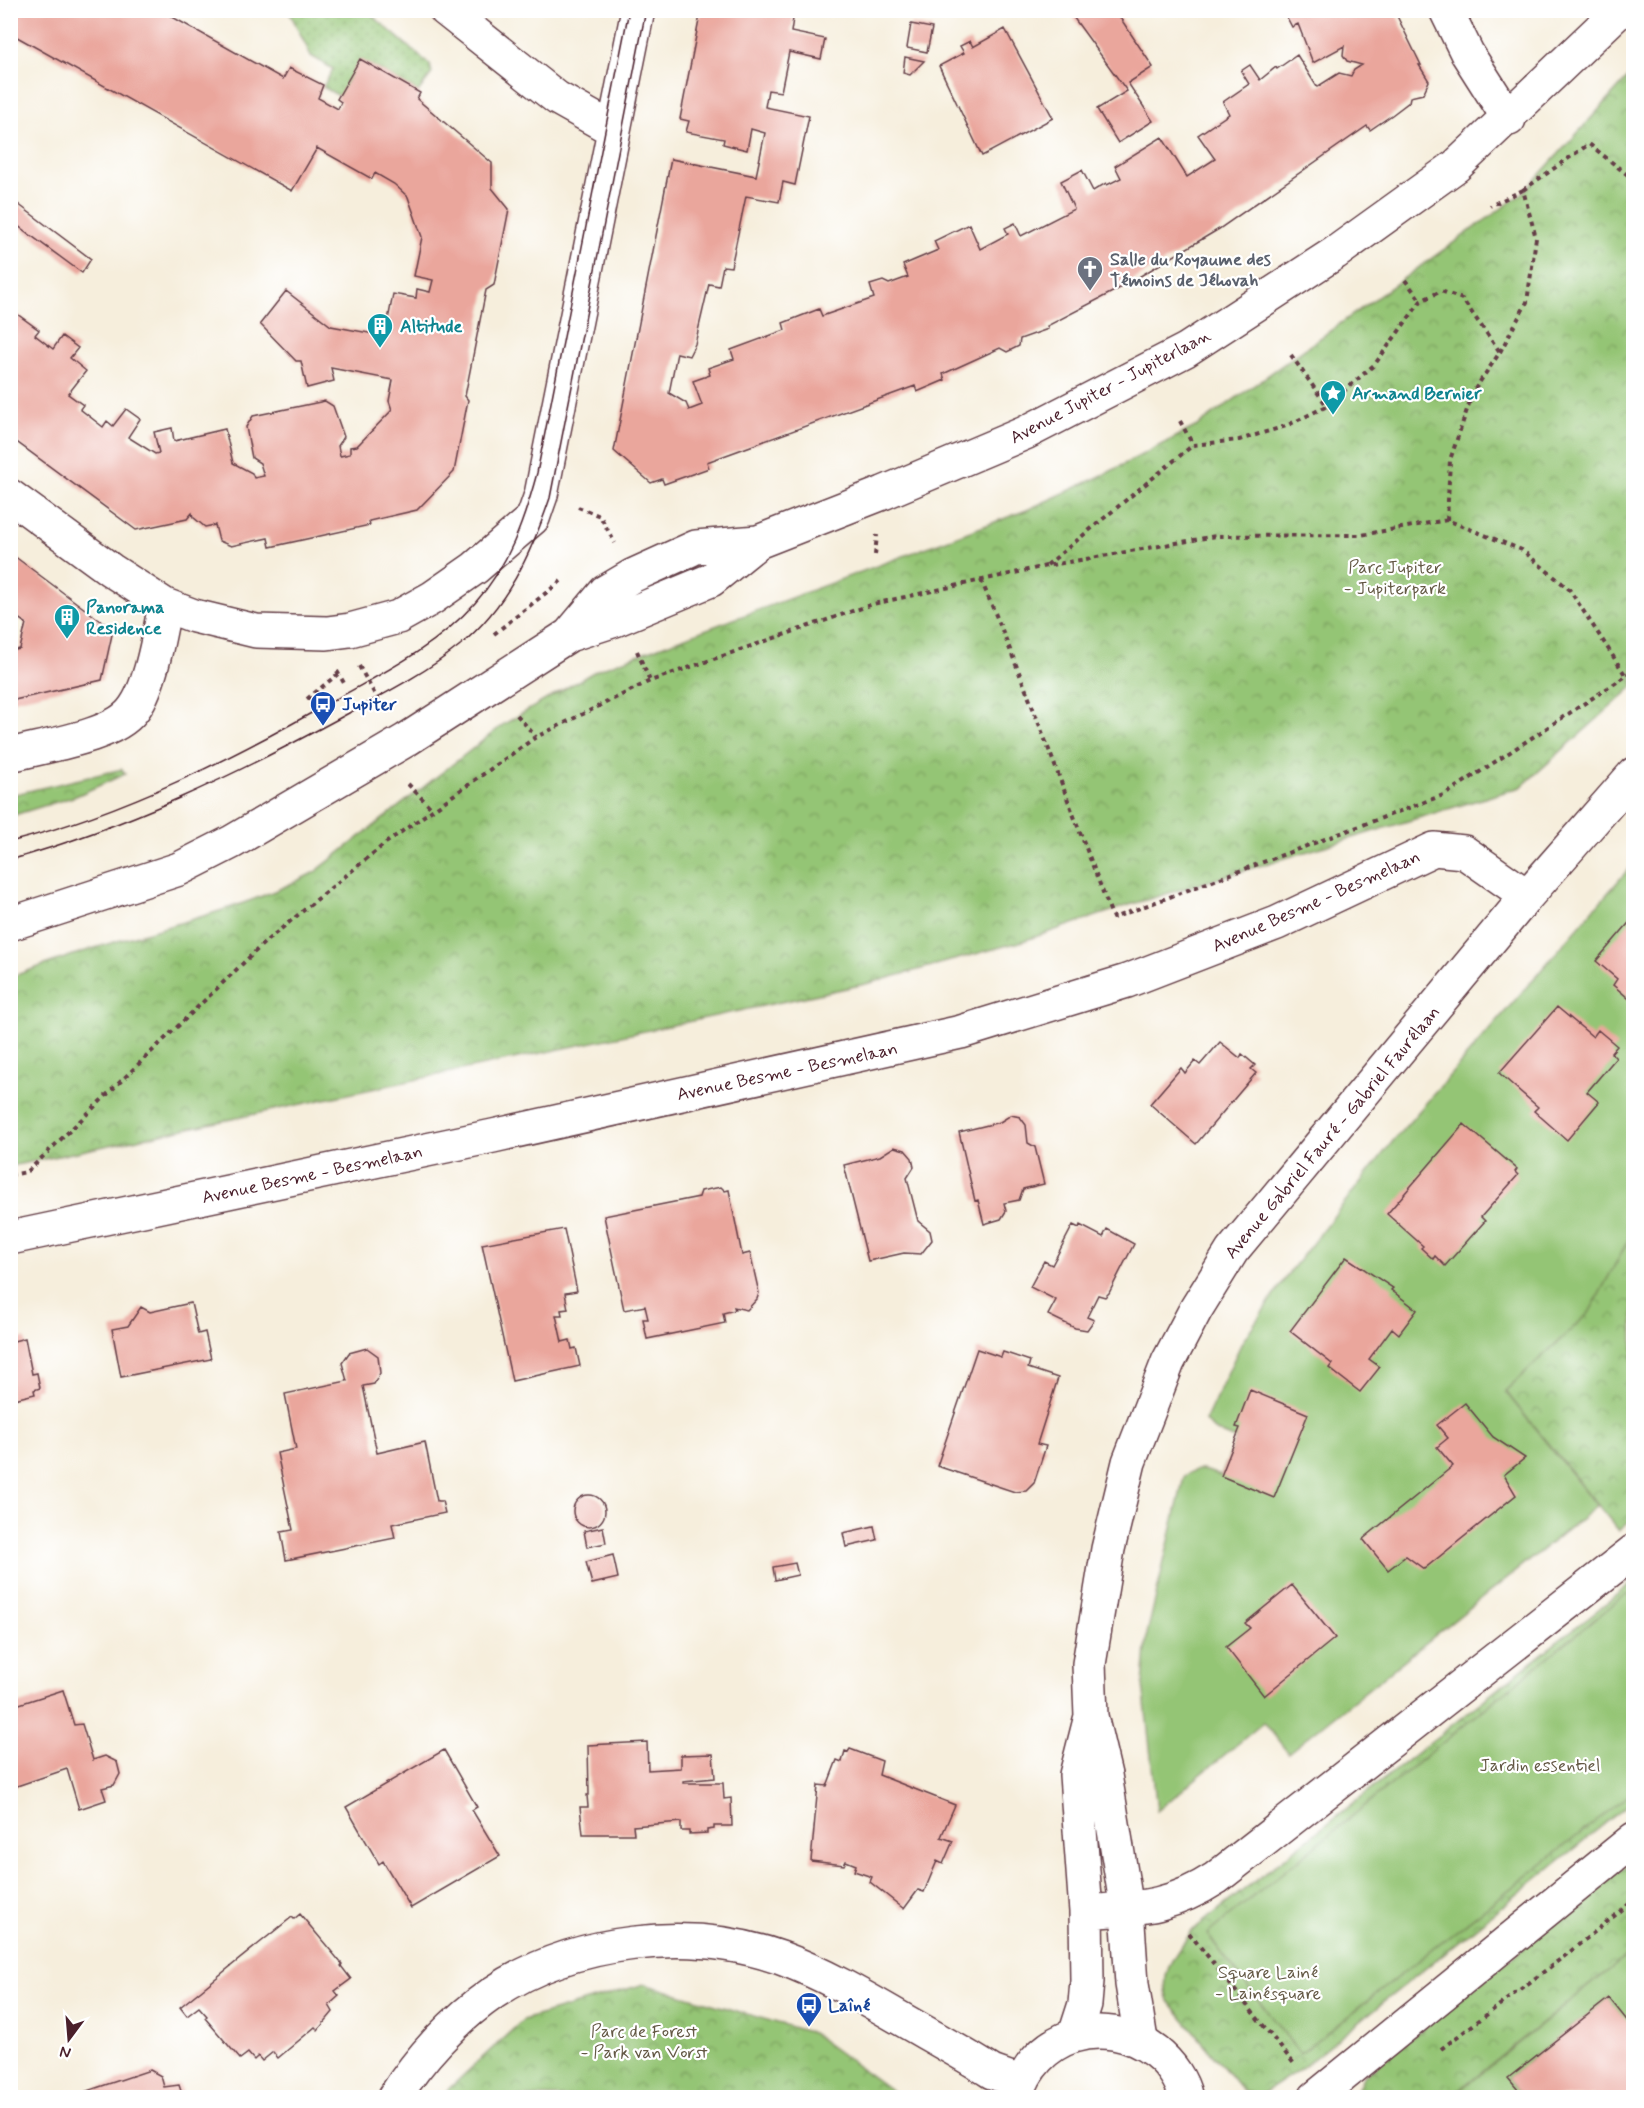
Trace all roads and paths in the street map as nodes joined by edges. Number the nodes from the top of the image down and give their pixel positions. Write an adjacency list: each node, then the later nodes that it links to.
1 (446, 10): 6 (street)
2 (638, 10): 6 (street)
3 (1446, 10): 5 (street)
4 (1620, 10): 5 (street, Avenue Jupiter - Jupiterlaan)
5 (1509, 119): 30 (street, Avenue Jupiter - Jupiterlaan)
6 (614, 130): 24 (street)
7 (1634, 180): 8 (path)
8 (1523, 190): 9 (path); 12 (path)
9 (1490, 206)
10 (1405, 280): 11 (path)
11 (1421, 301): 12 (path); 14 (path)
12 (1500, 352): 19 (path)
13 (1291, 355): 14 (path)
14 (1327, 406): 16 (path)
15 (1180, 421): 16 (path)
16 (1193, 444): 21 (path)
17 (10, 495): 23 (street)
18 (573, 505): 20 (path)
19 (1447, 520): 21 (path); 28 (path)
20 (619, 550)
21 (1046, 566): 22 (path)
22 (981, 580): 28 (path); 29 (path)
23 (165, 605): 24 (street); 34 (street)
24 (350, 630): 33 (path)
25 (635, 645): 29 (path)
26 (1634, 668): 28 (path)
27 (338, 674): 31 (path)
28 (1626, 676)
29 (650, 681): 32 (path)
30 (505, 694): 32 (path); 33 (street)
31 (307, 699)
32 (536, 737): 37 (path)
33 (406, 740): 39 (street)
34 (10, 754)
35 (1634, 774): 38 (street, Avenue Gabriel Fauré - Gabriel Faurélaan)
36 (408, 784): 37 (path)
37 (432, 809): 40 (path)
38 (1527, 896): 41 (street, Avenue Besme - Besmelaan); 43 (street, Avenue Gabriel Fauré - Gabriel Faurélaan)
39 (10, 924)
40 (10, 1175)
41 (10, 1238)
42 (1634, 1551): 46 (street)
43 (1091, 1716): 46 (street, Avenue Gabriel Fauré - Gabriel Faurélaan); 47 (street, Avenue Gabriel Fauré - Gabriel Faurélaan)
44 (1634, 1839): 56 (street)
45 (1634, 1900): 51 (path)
46 (1127, 1909): 47 (street); 50 (street, Avenue Gabriel Fauré - Gabriel Faurélaan)
47 (1086, 1912): 49 (street, Avenue Gabriel Fauré - Gabriel Faurélaan)
48 (1186, 1929): 52 (path)
49 (1075, 2034): 50 (street); 53 (street)
50 (1141, 2040): 54 (street)
51 (1431, 2056)
52 (1299, 2069)
53 (1018, 2090): 55 (street)
54 (1188, 2094)
55 (394, 2097)
56 (1315, 2097)

